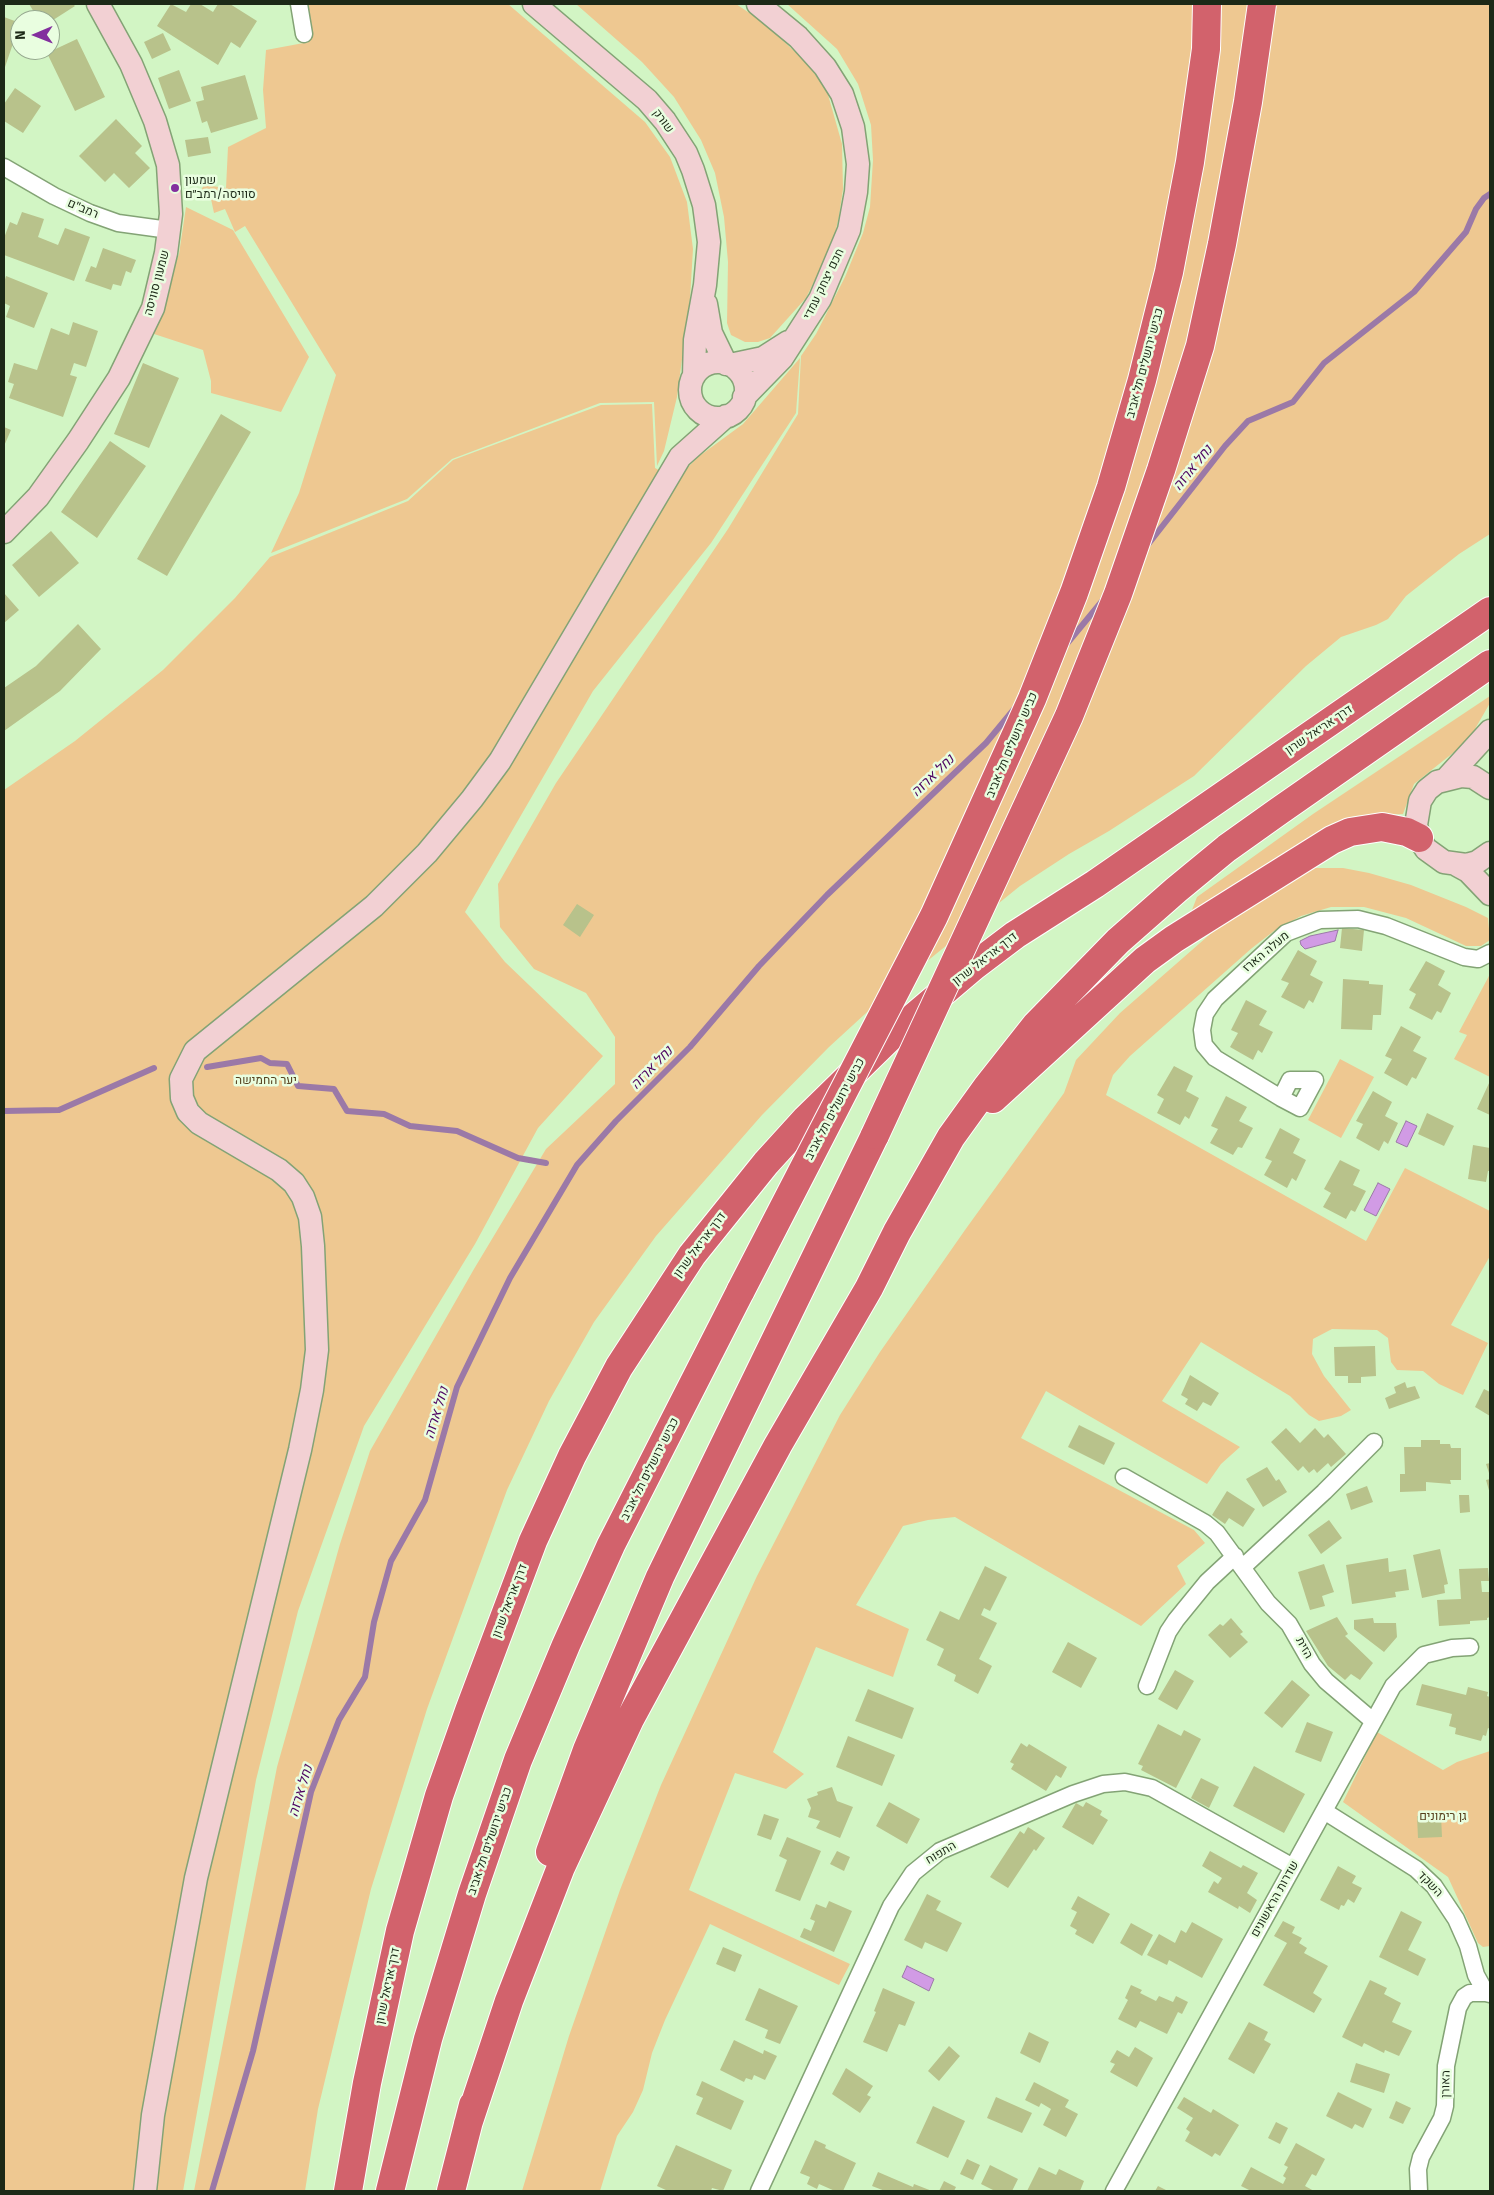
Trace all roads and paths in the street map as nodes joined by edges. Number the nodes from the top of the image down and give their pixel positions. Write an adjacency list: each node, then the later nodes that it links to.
1 (98, 4): 9 (street, שמעון סוויסה)
2 (299, 4): 7 (street)
3 (534, 4): 10 (street, שורק)
4 (758, 4): 11 (street, חכם יצחק עמדי)
5 (1208, 4): 41 (highway, כביש ירושלים תל אביב, bridge)
6 (1262, 4): 38 (highway, bridge)
7 (304, 34)
8 (4, 167): 9 (street, רמב"ם)
9 (169, 230): 16 (street, שמעון סוויסה)
10 (705, 285): 12 (street, שורק); 13 (street, שורק)
11 (800, 332): 12 (street); 14 (street)
12 (728, 364): 13 (street); 14 (street)
13 (694, 376): 15 (street)
14 (744, 397): 15 (street)
15 (726, 416): 39 (street)
16 (4, 532)
17 (1485, 614): 40 (highway, דרך אריאל שרון)
18 (1490, 664): 28 (highway)
19 (1490, 731): 20 (street)
20 (1448, 777): 21 (street); 22 (street)
21 (1490, 788)
22 (1419, 838): 24 (street); 28 (highway)
23 (1490, 853): 24 (street)
24 (1457, 865): 25 (street)
25 (1490, 894)
26 (1490, 953): 27 (street, מעלה הארז)
27 (1281, 1098)
28 (951, 1137): 38 (highway)
29 (1374, 1442): 31 (street)
30 (1124, 1477): 31 (street, הזית)
31 (1239, 1561): 33 (street); 34 (street, הזית)
32 (1470, 1647): 34 (street, שדרות הראשונים)
33 (1147, 1686)
34 (1373, 1721): 35 (street, שדרות הראשונים)
35 (1324, 1811): 36 (street, שדרות הראשונים); 37 (street, השקד)
36 (1293, 1867): 43 (street, התפוח); 44 (street, שדרות הראשונים)
37 (1488, 1994): 45 (street, האורן)
38 (468, 2124): 42 (highway)
39 (145, 2191)
40 (348, 2191)
41 (390, 2191)
42 (451, 2191)
43 (759, 2191)
44 (1114, 2191)
45 (1419, 2191)

